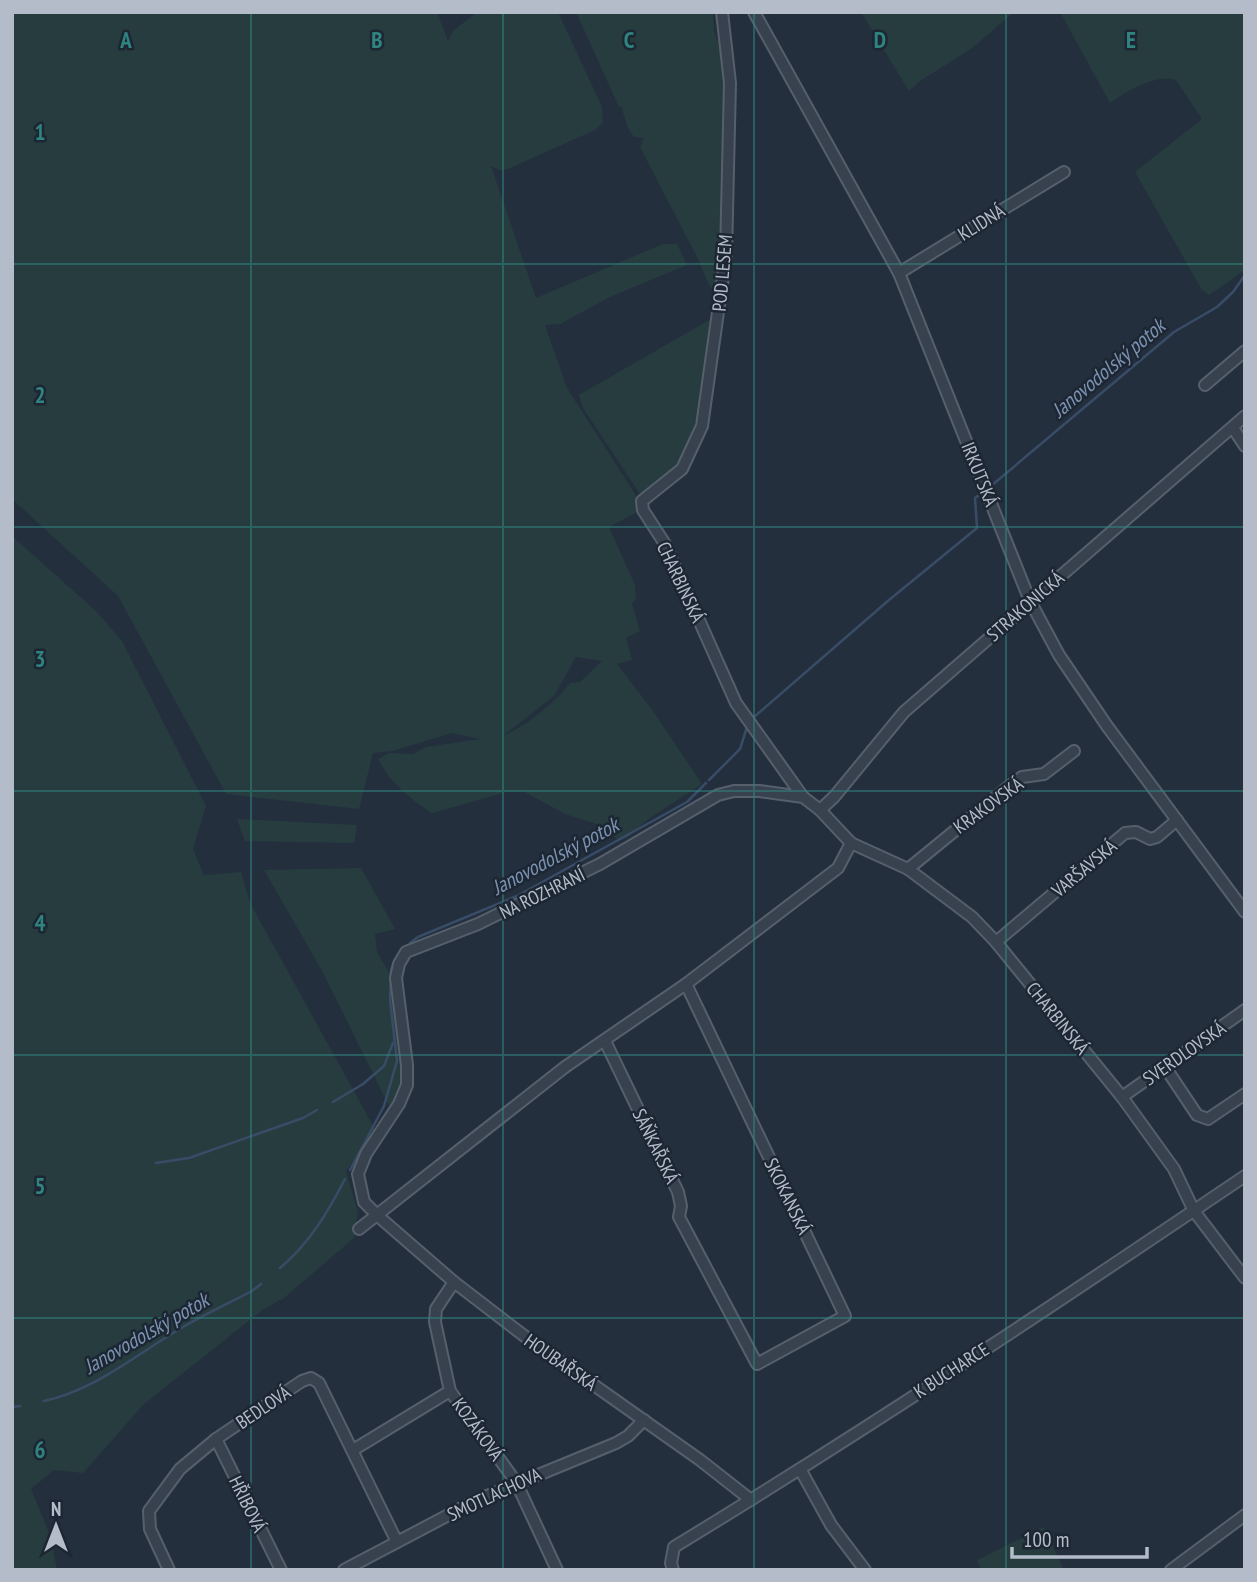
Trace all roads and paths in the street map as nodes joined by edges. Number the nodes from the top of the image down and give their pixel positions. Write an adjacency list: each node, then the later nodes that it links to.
1 (723, 12): 10 (street, POD LESEM)
2 (754, 12): 4 (street, IRKUTSKÁ)
3 (1064, 172): 4 (street, KLIDNÁ)
4 (899, 273): 11 (street, IRKUTSKÁ)
5 (1243, 356): 6 (street)
6 (1205, 385)
7 (1245, 416): 8 (street, STRAKONICKÁ)
8 (1233, 428): 9 (street); 11 (street, STRAKONICKÁ)
9 (1245, 446)
10 (643, 510): 13 (street, CHARBINSKÁ)
11 (1030, 601): 14 (street, STRAKONICKÁ); 15 (street, IRKUTSKÁ)
12 (1074, 751): 17 (street, KRAKOVSKÁ)
13 (803, 797): 14 (street, NA ROZHRANÍ); 28 (street, NA ROZHRANÍ)
14 (820, 810): 16 (street, CHARBINSKÁ)
15 (1177, 820): 18 (street, IRKUTSKÁ); 19 (street, VARŠAVSKÁ)
16 (851, 843): 17 (street, CHARBINSKÁ); 20 (street)
17 (908, 869): 19 (street, CHARBINSKÁ)
18 (1245, 912)
19 (996, 942): 25 (street, CHARBINSKÁ)
20 (686, 984): 22 (street); 32 (street, SKOKANSKÁ)
21 (1245, 1010): 23 (street, SVERDLOVSKÁ)
22 (605, 1041): 28 (street); 32 (street, SÁŇKAŘSKÁ)
23 (1165, 1067): 24 (street); 25 (street, SVERDLOVSKÁ)
24 (1245, 1094)
25 (1122, 1097): 27 (street, CHARBINSKÁ)
26 (1245, 1176): 27 (street, K BUCHARCE)
27 (1194, 1211): 30 (street, CHARBINSKÁ); 37 (street, K BUCHARCE)
28 (378, 1216): 29 (street); 31 (street, HOUBAŘSKÁ)
29 (359, 1229)
30 (1245, 1278)
31 (453, 1282): 33 (street, KOZÁKOVÁ); 34 (street, HOUBAŘSKÁ)
32 (757, 1364)
33 (450, 1391): 36 (street); 38 (street, KOZÁKOVÁ)
34 (644, 1420): 38 (street, SMOTLACHOVA); 39 (street, HOUBAŘSKÁ)
35 (216, 1439): 36 (street, BEDLOVÁ); 42 (street); 43 (street, HŘIBOVÁ)
36 (353, 1450): 41 (street, BEDLOVÁ)
37 (800, 1469): 39 (street, K BUCHARCE); 47 (street)
38 (516, 1482): 41 (street, SMOTLACHOVA); 45 (street, KOZÁKOVÁ)
39 (751, 1500): 46 (street, K BUCHARCE)
40 (1245, 1514): 48 (street)
41 (397, 1542): 44 (street, SMOTLACHOVA)
42 (169, 1570)
43 (281, 1570)
44 (344, 1570)
45 (557, 1570)
46 (673, 1570)
47 (865, 1570)
48 (1171, 1570)

